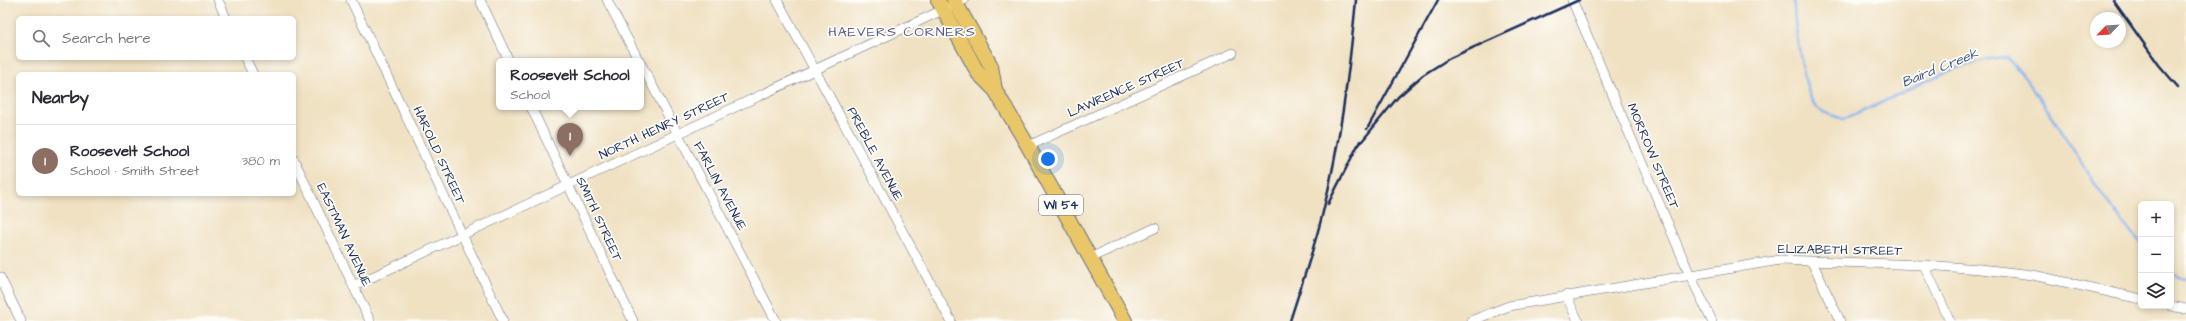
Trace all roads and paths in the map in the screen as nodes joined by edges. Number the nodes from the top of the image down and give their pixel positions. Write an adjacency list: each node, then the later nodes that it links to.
1 (218, 0): 9 (street)
2 (351, 0): 24 (street, HAROLD STREET)
3 (480, 0): 11 (street)
4 (607, 0): 12 (street)
5 (777, 0): 15 (street, PREBLE AVENUE)
6 (1572, 0): 28 (street, MORROW STREET)
7 (958, 1): 8 (street, NORTH HENRY STREET); 17 (main road, WI 54)
8 (941, 5): 15 (street, NORTH HENRY STREET); 17 (main road, WI 54)
9 (225, 16)
10 (1234, 53): 20 (street, LAWRENCE STREET)
11 (508, 58)
12 (637, 58)
13 (246, 60): 16 (street)
14 (644, 70): 19 (street, FARLIN AVENUE)
15 (815, 70): 19 (street, NORTH HENRY STREET); 40 (street, PREBLE AVENUE)
16 (252, 72)
17 (995, 90): 20 (main road, WI 54)
18 (532, 110): 22 (street, SMITH STREET)
19 (678, 134): 22 (street, NORTH HENRY STREET); 39 (street, FARLIN AVENUE)
20 (1028, 146): 25 (main road, WI 54)
21 (296, 164): 30 (street, EASTMAN AVENUE)
22 (568, 185): 24 (street, NORTH HENRY STREET); 38 (street, SMITH STREET)
23 (1155, 228): 25 (street)
24 (462, 235): 30 (street, NORTH HENRY STREET); 37 (street, HAROLD STREET)
25 (1090, 258): 41 (main road, WI 54)
26 (1812, 262): 27 (street, ELIZABETH STREET); 28 (street, ELIZABETH STREET); 45 (street)
27 (1924, 265): 32 (street, ELIZABETH STREET); 46 (street)
28 (1690, 275): 31 (street, ELIZABETH STREET); 44 (street, MORROW STREET)
29 (0, 277): 35 (street)
30 (353, 286): 36 (street, EASTMAN AVENUE)
31 (1566, 295): 42 (street, ELIZABETH STREET); 43 (street)
32 (2138, 298)
33 (2174, 307): 34 (street)
34 (2186, 309)
35 (21, 321)
36 (370, 321)
37 (503, 321)
38 (633, 321)
39 (776, 321)
40 (951, 321)
41 (1125, 321)
42 (1471, 321)
43 (1578, 321)
44 (1712, 321)
45 (1840, 321)
46 (1950, 321)

